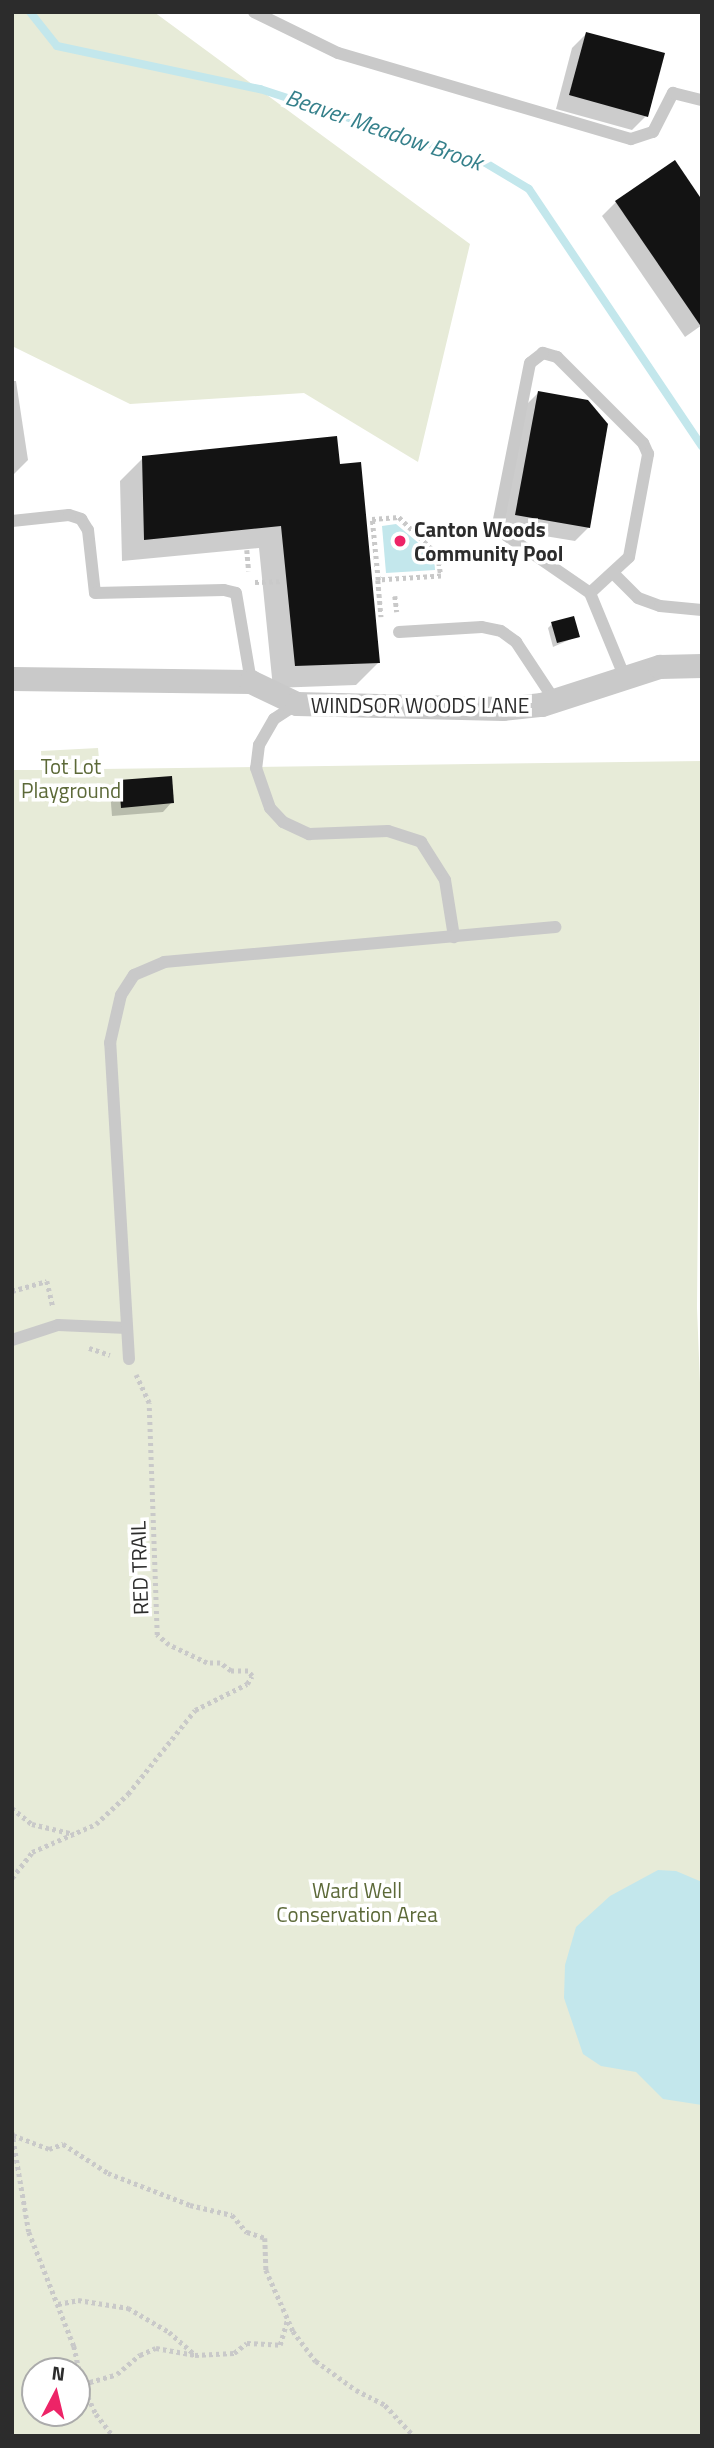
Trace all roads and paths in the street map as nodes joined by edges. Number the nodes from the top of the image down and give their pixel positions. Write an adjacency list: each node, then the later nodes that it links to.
1 (254, 12): 2 (lane)
2 (702, 100)
3 (12, 521): 19 (lane)
4 (247, 550): 5 (path)
5 (249, 570)
6 (613, 573): 10 (lane); 10 (lane); 12 (lane)
7 (378, 580): 7 (path); 13 (path)
8 (280, 581): 9 (path)
9 (256, 582)
10 (590, 593): 17 (lane)
11 (395, 596): 14 (path)
12 (702, 610)
13 (381, 617)
14 (397, 618)
15 (399, 632): 20 (lane)
16 (702, 666): 17 (street, WINDSOR WOODS LANE)
17 (625, 678): 20 (street, WINDSOR WOODS LANE)
18 (12, 680): 19 (street, WINDSOR WOODS LANE)
19 (251, 682): 21 (street, WINDSOR WOODS LANE)
20 (555, 701): 21 (street, WINDSOR WOODS LANE)
21 (297, 704): 23 (lane)
22 (555, 927): 23 (lane)
23 (454, 937): 26 (lane)
24 (12, 1291): 25 (path)
25 (58, 1325): 26 (lane); 27 (lane); 28 (path)
26 (127, 1328): 28 (lane)
27 (12, 1340)
28 (125, 1361): 30 (path, RED TRAIL)
29 (12, 1808): 30 (path)
30 (74, 1834): 31 (path, RED TRAIL)
31 (12, 1878)
32 (13, 2133): 33 (path); 34 (path)
33 (58, 2304): 35 (path); 36 (path)
34 (288, 2320): 35 (path); 40 (path)
35 (195, 2355): 37 (path)
36 (74, 2357)
37 (91, 2381)
38 (91, 2403): 39 (path)
39 (113, 2436)
40 (414, 2436)

